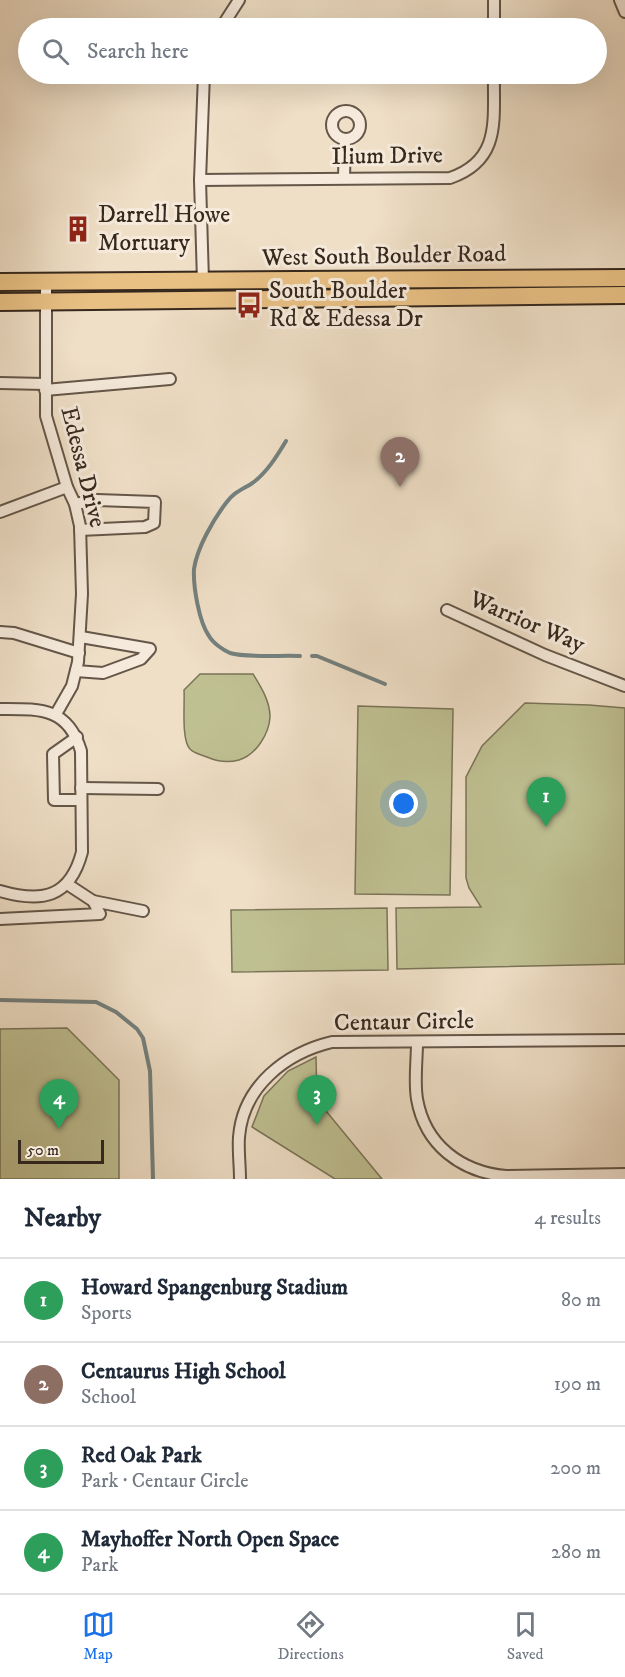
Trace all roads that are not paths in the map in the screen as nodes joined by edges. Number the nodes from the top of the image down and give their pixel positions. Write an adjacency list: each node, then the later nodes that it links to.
1 (240, 0): 5 (street)
2 (494, 0): 6 (street)
3 (620, 0): 4 (street)
4 (625, 12)
5 (228, 18)
6 (494, 18)
7 (204, 84): 11 (street)
8 (494, 84): 10 (street, Ilium Drive)
9 (345, 140): 10 (street)
10 (344, 178): 11 (street, Ilium Drive)
11 (200, 180): 13 (street)
12 (625, 278): 13 (main road, West South Boulder Road)
13 (203, 281): 15 (main road, West South Boulder Road)
14 (0, 282): 15 (main road, West South Boulder Road)
15 (46, 283): 18 (street, Edessa Drive)
16 (625, 295): 18 (main road, West South Boulder Road)
17 (0, 302): 18 (main road, West South Boulder Road)
18 (46, 302): 21 (street, Edessa Drive)
19 (170, 379): 21 (street)
20 (0, 383): 21 (street)
21 (45, 387): 22 (street, Edessa Drive)
22 (67, 487): 23 (street, Edessa Drive); 24 (street)
23 (75, 504): 25 (street, Edessa Drive); 25 (street)
24 (0, 512)
25 (80, 530): 28 (street, Edessa Drive)
26 (447, 610): 30 (street, Warrior Way)
27 (0, 632): 29 (street)
28 (81, 637): 29 (street, Edessa Drive); 29 (street)
29 (78, 662): 32 (street, Edessa Drive)
30 (625, 686)
31 (0, 709): 32 (street)
32 (56, 714): 33 (street)
33 (77, 737): 34 (street); 36 (street)
34 (81, 788): 35 (street); 36 (street)
35 (158, 789)
36 (81, 800): 37 (street)
37 (67, 884): 38 (street); 39 (street)
38 (0, 891)
39 (93, 901): 40 (street); 41 (street)
40 (143, 911)
41 (0, 919)
42 (625, 1040): 43 (street, Centaur Circle)
43 (417, 1042): 44 (street); 45 (street, Centaur Circle)
44 (625, 1174)
45 (240, 1179)

